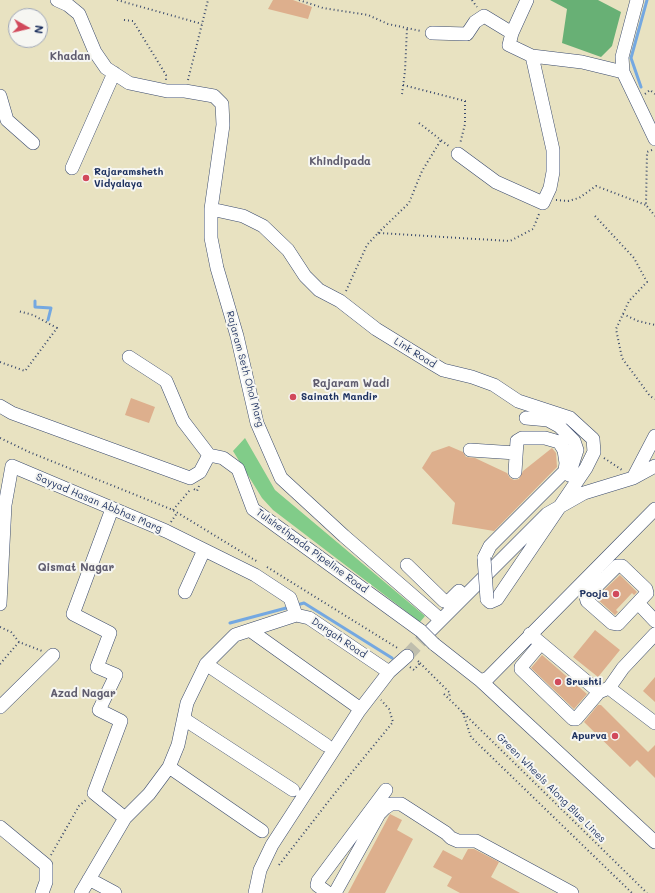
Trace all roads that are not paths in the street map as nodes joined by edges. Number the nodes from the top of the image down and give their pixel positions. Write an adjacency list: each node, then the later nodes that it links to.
1 (57, 0): 8 (street, Rajaram Seth Ohol Marg)
2 (527, 0): 5 (street)
3 (637, 0): 7 (street)
4 (432, 33): 5 (street)
5 (512, 33): 6 (street)
6 (532, 56): 7 (street); 12 (street)
7 (623, 72): 10 (street)
8 (114, 73): 13 (street); 14 (street, Rajaram Seth Ohol Marg)
9 (0, 96): 11 (street)
10 (655, 139)
11 (33, 142)
12 (458, 154)
13 (72, 168)
14 (211, 209): 25 (street, Link Road); 36 (street, Rajaram Seth Ohol Marg)
15 (128, 357): 21 (street)
16 (0, 406): 21 (street)
17 (526, 418): 25 (street)
18 (655, 436): 24 (street)
19 (470, 450): 20 (street)
20 (516, 452): 23 (street); 27 (street, bridge)
21 (209, 455): 40 (street, Tulshethpada Pipeline Road)
22 (655, 466): 24 (street)
23 (515, 472)
24 (633, 478): 27 (street)
25 (573, 486): 27 (street)
26 (112, 509): 29 (street, Sayyad Hasan Abbhas Marg); 34 (street, Sayyad Hasan Abbhas Marg); 58 (street)
27 (558, 509): 32 (street); 37 (street)
28 (655, 509): 41 (street)
29 (204, 550): 31 (street); 35 (street, Sayyad Hasan Abbhas Marg)
30 (407, 564): 32 (street)
31 (185, 592)
32 (438, 595): 36 (street)
33 (638, 603): 33 (street); 38 (street)
34 (0, 604)
35 (294, 608): 39 (street); 47 (street, Dargah Road)
36 (426, 608): 37 (street, Rajaram Seth Ohol Marg)
37 (441, 620): 40 (street)
38 (655, 621)
39 (250, 631): 46 (street); 50 (street)
40 (426, 631): 48 (street, Tulshethpada Pipeline Road, bridge)
41 (530, 634): 48 (street); 49 (street)
42 (655, 634): 49 (street)
43 (537, 648): 49 (street)
44 (53, 655): 51 (street)
45 (407, 656): 47 (street)
46 (206, 664): 52 (street); 54 (street)
47 (389, 672): 66 (street)
48 (480, 682): 61 (street, Tulshethpada Pipeline Road)
49 (604, 690): 53 (street)
50 (355, 705)
51 (0, 707)
52 (184, 719): 55 (street); 56 (street)
53 (655, 723)
54 (326, 745)
55 (169, 766): 58 (street); 60 (street)
56 (292, 790)
57 (386, 790): 67 (street)
58 (125, 818): 62 (street)
59 (0, 827): 63 (street)
60 (262, 831)
61 (655, 842)
62 (89, 879): 64 (street); 65 (street)
63 (42, 893)
64 (80, 893)
65 (115, 893)
66 (255, 893)
67 (328, 893)
68 (336, 893): 69 (street)
69 (572, 893)

